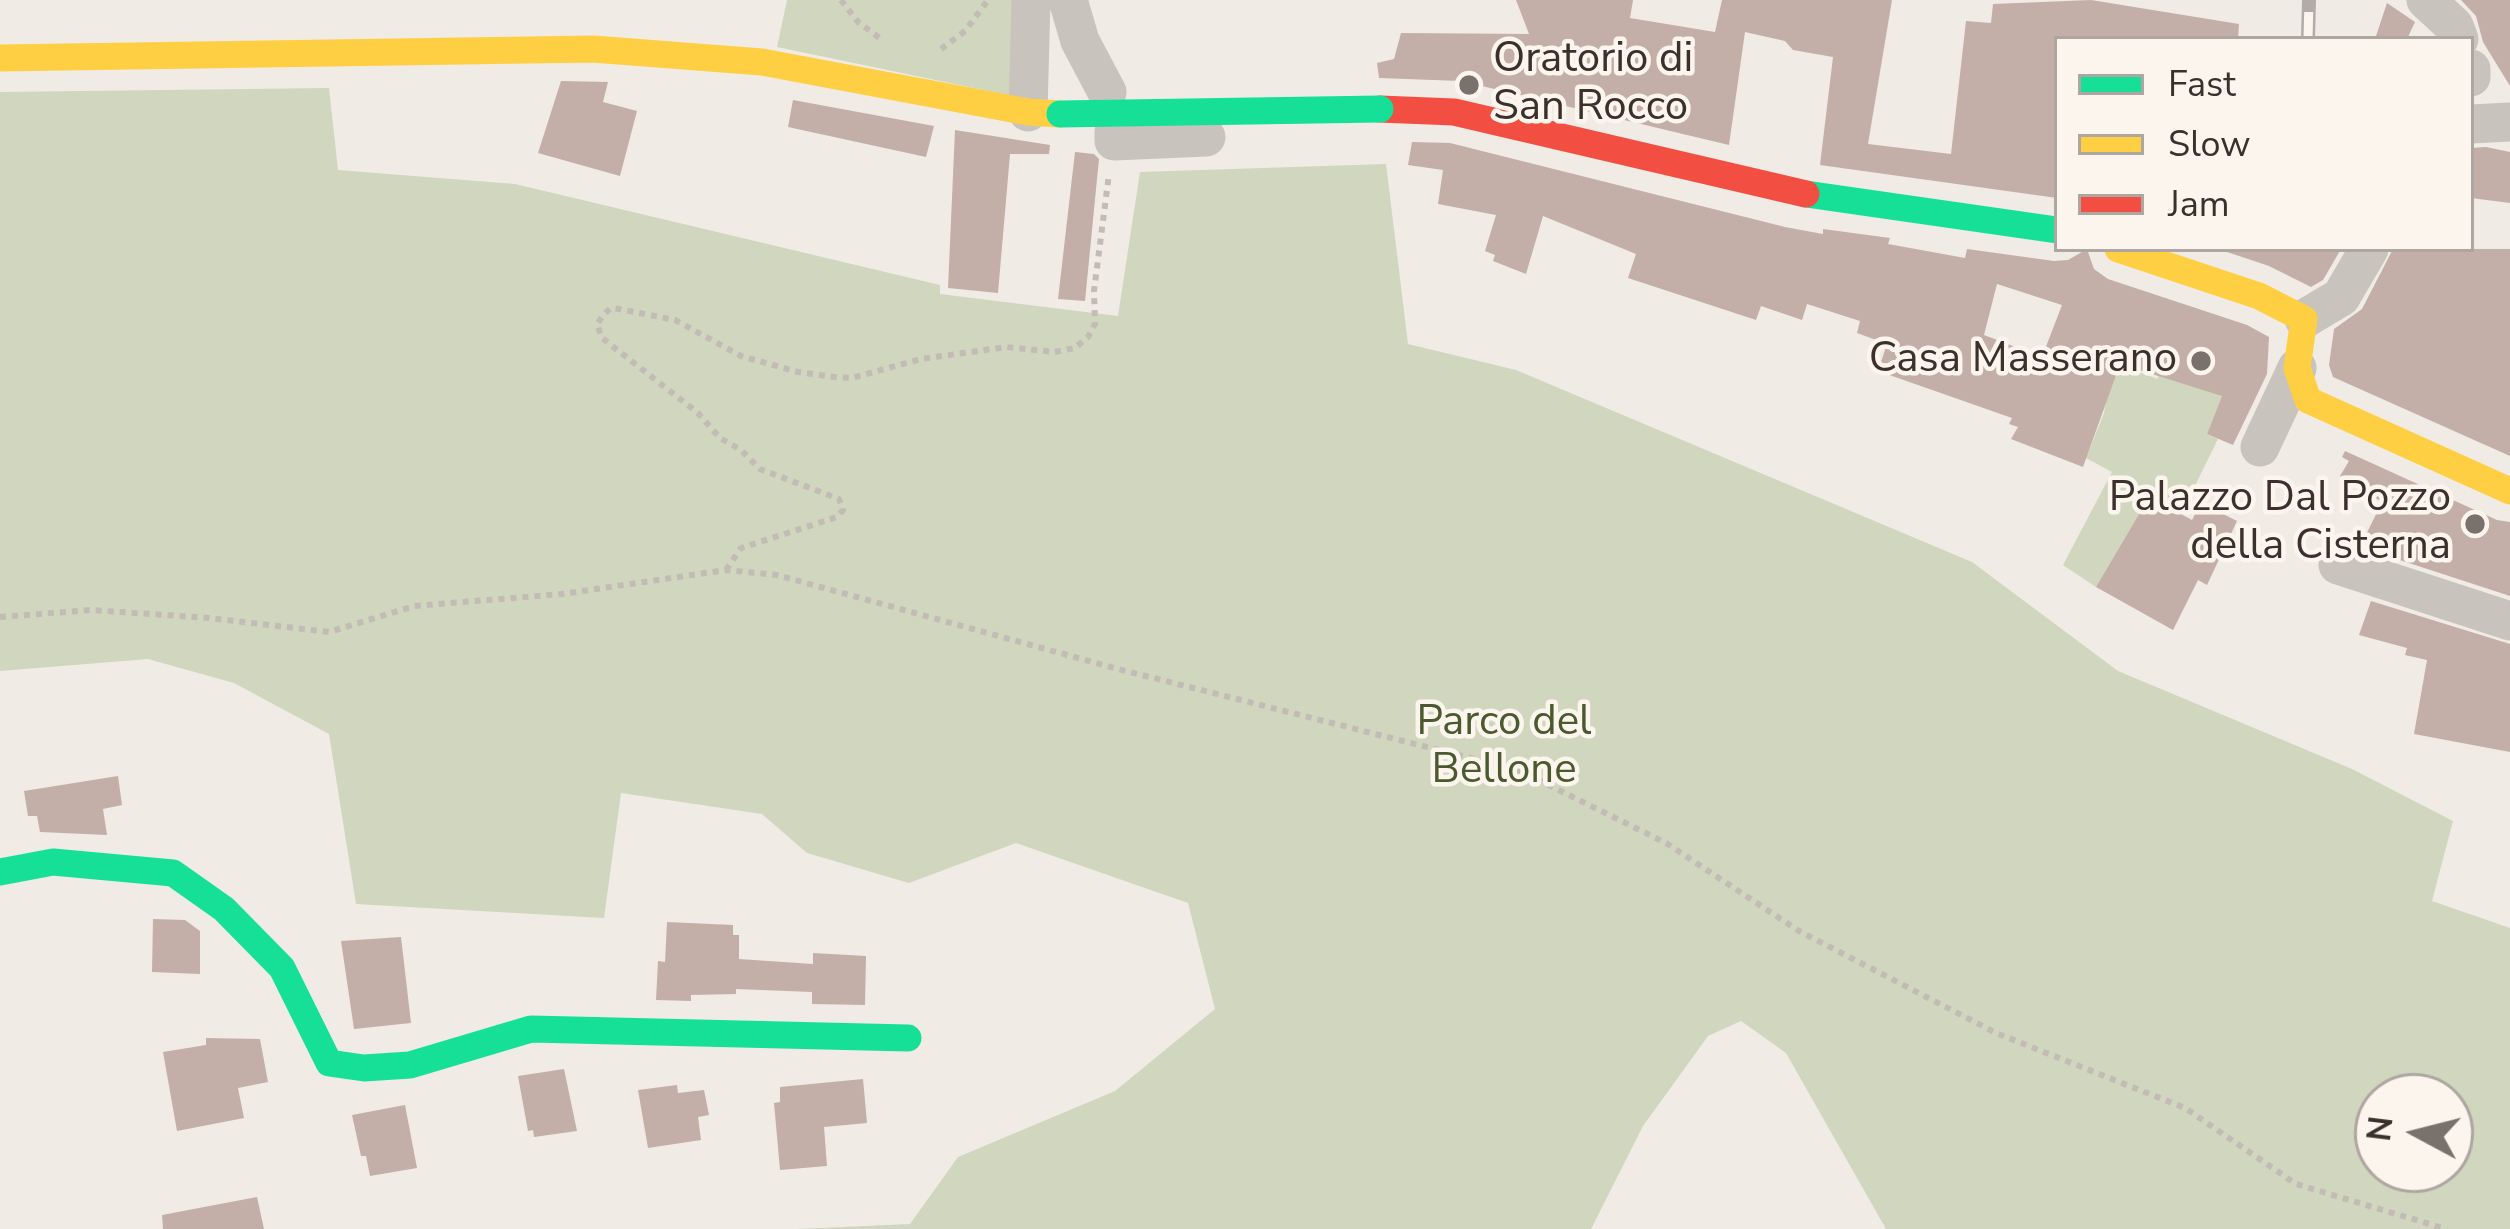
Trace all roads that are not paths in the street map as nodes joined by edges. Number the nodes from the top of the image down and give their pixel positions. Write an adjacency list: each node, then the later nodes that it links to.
1 (1031, 0): 8 (street)
2 (1068, 0): 6 (street)
3 (2426, 0): 4 (street)
4 (2458, 36)
5 (0, 58): 8 (street)
6 (1107, 92)
7 (1454, 112): 8 (street, bridge); 11 (street); 12 (street)
8 (1044, 113)
9 (2510, 122): 10 (street)
10 (2474, 124)
11 (1114, 137)
12 (2054, 230)
13 (2127, 252): 15 (street)
14 (2366, 252): 15 (street)
15 (2304, 319): 16 (street)
16 (2297, 368): 17 (street); 18 (street)
17 (2260, 448)
18 (2510, 491)
19 (2338, 566): 20 (street)
20 (2510, 616)
21 (0, 872): 22 (street)
22 (908, 1038)

